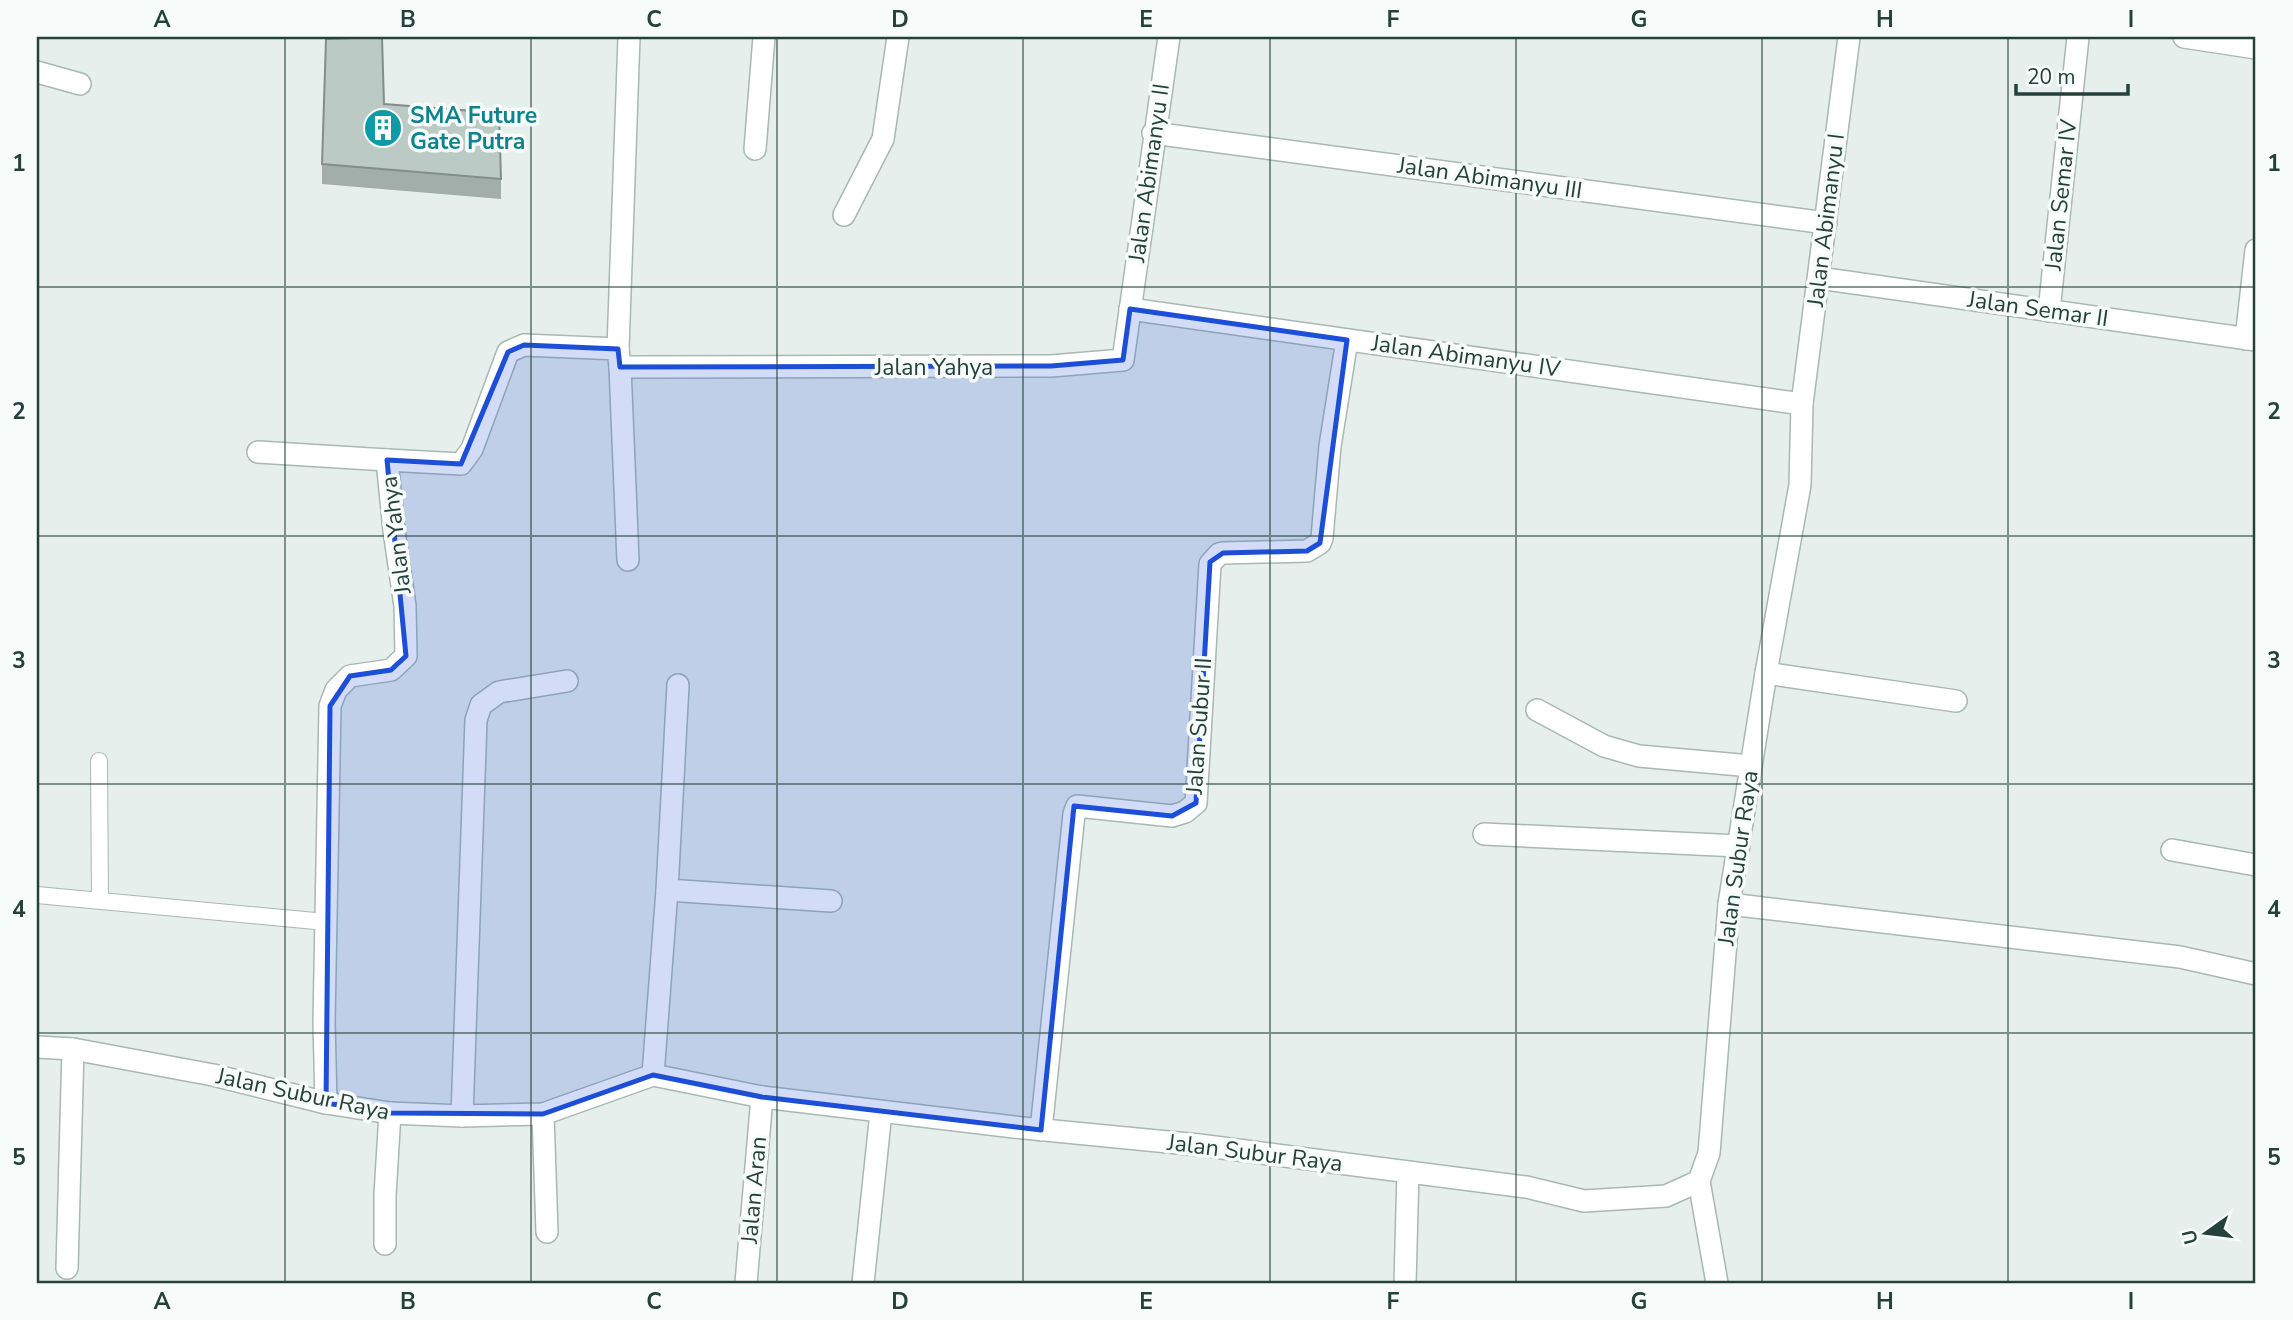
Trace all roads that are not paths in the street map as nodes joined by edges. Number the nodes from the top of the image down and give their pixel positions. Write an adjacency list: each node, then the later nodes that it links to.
1 (629, 37): 21 (street)
2 (764, 37): 12 (street)
3 (898, 37): 13 (street)
4 (1169, 37): 11 (street, Jalan Abimanyu II)
5 (1849, 37): 14 (street, Jalan Abimanyu I)
6 (2078, 37): 18 (street, Jalan Semar IV)
7 (2184, 37): 8 (street)
8 (2256, 48)
9 (37, 72): 10 (street)
10 (80, 84)
11 (1153, 133): 14 (street, Jalan Abimanyu III); 17 (street, Jalan Abimanyu II)
12 (755, 149)
13 (844, 215)
14 (1826, 223): 16 (street, Jalan Abimanyu I)
15 (2256, 250): 20 (street)
16 (1819, 278): 18 (street, Jalan Semar II); 22 (street, Jalan Abimanyu I)
17 (1130, 309): 19 (street, Jalan Abimanyu IV); 21 (street, Jalan Yahya)
18 (2049, 311): 20 (street, Jalan Semar II)
19 (1347, 340): 22 (street, Jalan Abimanyu IV); 53 (street, Jalan Subur II)
20 (2251, 340)
21 (619, 358): 24 (street, Jalan Yahya); 25 (street)
22 (1802, 404): 26 (street, Jalan Subur Raya)
23 (258, 452): 24 (street)
24 (387, 460): 42 (street, Jalan Yahya)
25 (628, 560)
26 (1766, 673): 29 (street); 32 (street, Jalan Subur Raya)
27 (567, 681): 52 (street)
28 (678, 685): 37 (street)
29 (1956, 701)
30 (1537, 710): 32 (street)
31 (99, 761): 39 (lane)
32 (1751, 766): 34 (street, Jalan Subur Raya)
33 (1484, 834): 34 (street)
34 (1739, 846): 41 (street, Jalan Subur Raya)
35 (2172, 850): 36 (street)
36 (2256, 865)
37 (667, 890): 40 (street); 46 (street)
38 (37, 895): 39 (lane)
39 (100, 900): 42 (lane)
40 (831, 901)
41 (1729, 904): 43 (street); 55 (street, Jalan Subur Raya)
42 (326, 922): 48 (street, Jalan Yahya)
43 (2256, 974)
44 (37, 1047): 45 (street, Jalan Subur Raya)
45 (73, 1049): 48 (street, Jalan Subur Raya); 58 (street)
46 (653, 1075): 47 (street, Jalan Subur Raya); 51 (street, Jalan Subur Raya)
47 (762, 1097): 49 (street, Jalan Subur Raya); 59 (street, Jalan Aran)
48 (326, 1103): 50 (street, Jalan Subur Raya)
49 (881, 1112): 53 (street, Jalan Subur Raya); 60 (street)
50 (390, 1113): 52 (street, Jalan Subur Raya); 57 (street)
51 (543, 1114): 52 (street, Jalan Subur Raya); 56 (street)
52 (461, 1116)
53 (1041, 1130): 54 (street, Jalan Subur Raya)
54 (1408, 1172): 55 (street, Jalan Subur Raya); 61 (street)
55 (1699, 1181): 62 (street)
56 (547, 1232)
57 (385, 1244)
58 (67, 1268)
59 (746, 1283)
60 (863, 1283)
61 (1405, 1283)
62 (1717, 1283)

